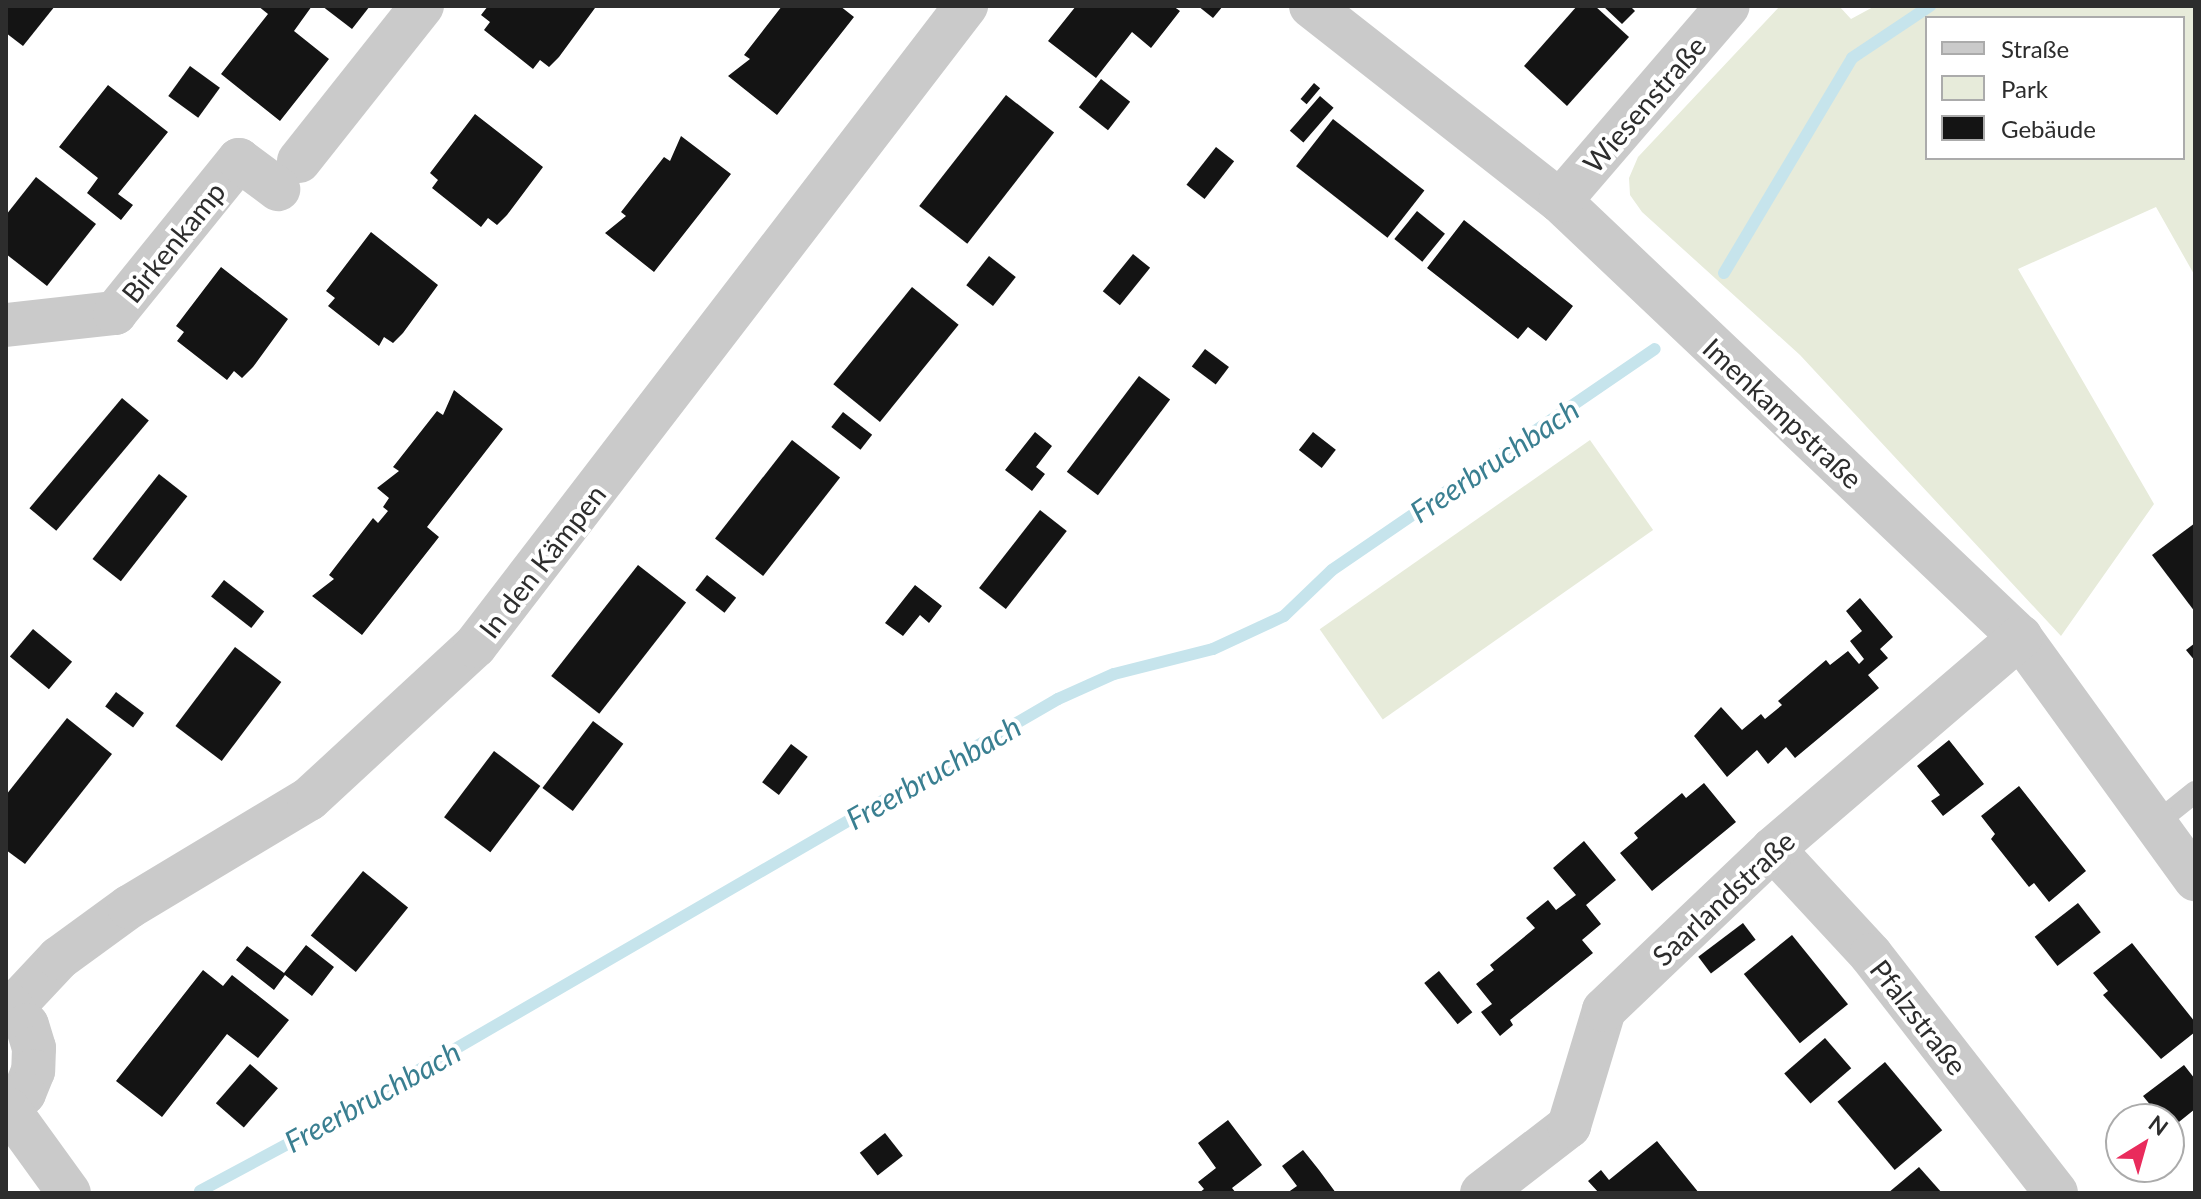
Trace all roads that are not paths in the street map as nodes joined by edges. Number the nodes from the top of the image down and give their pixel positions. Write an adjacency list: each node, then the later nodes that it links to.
1 (422, 6): 6 (street, Birkenkamp)
2 (1311, 6): 5 (street, Imenkampstraße)
3 (1728, 6): 5 (street, Wiesenstraße)
4 (963, 7): 12 (street, In den Kämpen)
5 (1560, 201): 7 (street, Imenkampstraße)
6 (6, 325)
7 (2020, 637): 9 (street, Imenkampstraße); 10 (street, Saarlandstraße)
8 (2195, 792): 9 (lane)
9 (2155, 824): 11 (street, Imenkampstraße)
10 (1773, 849): 15 (street, Saarlandstraße); 16 (street, Pfalzstraße)
11 (2195, 879)
12 (10, 1005): 13 (street)
13 (7, 1110): 14 (street)
14 (69, 1193)
15 (1482, 1193)
16 (2056, 1193)

